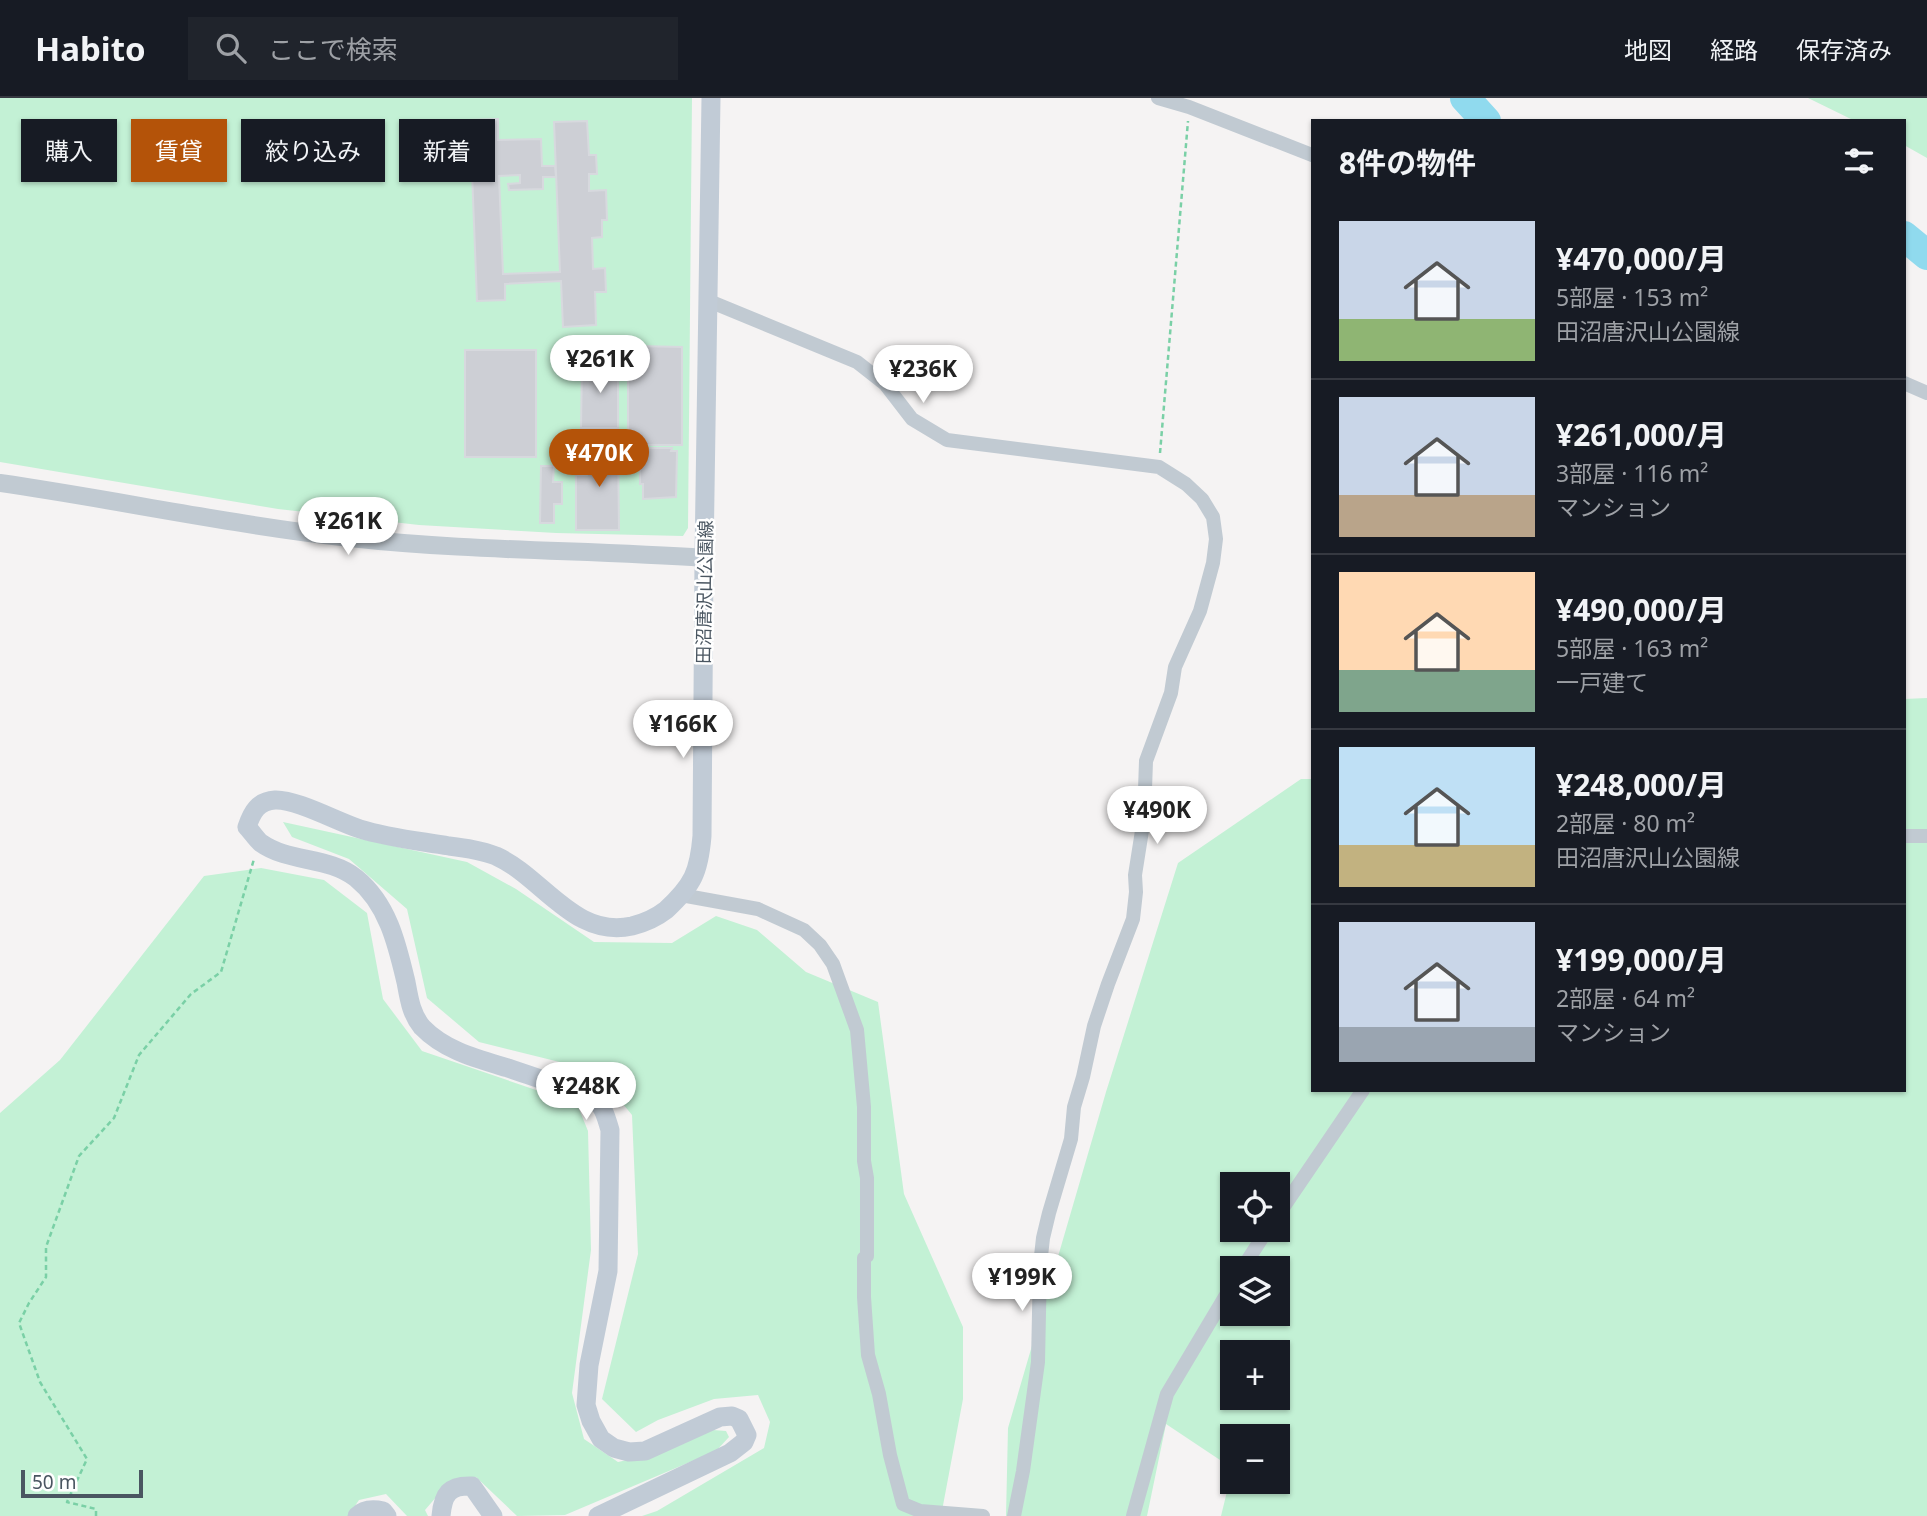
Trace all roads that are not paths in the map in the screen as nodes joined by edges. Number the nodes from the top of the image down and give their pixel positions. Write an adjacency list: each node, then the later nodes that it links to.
1 (711, 98): 4 (main road, 田沼唐沢山公園線)
2 (1158, 98): 3 (street)
3 (1311, 155)
4 (709, 301): 8 (main road, 田沼唐沢山公園線); 21 (street)
5 (1906, 384): 6 (street)
6 (1927, 393)
7 (0, 483): 8 (street)
8 (704, 558): 11 (main road, 田沼唐沢山公園線)
9 (1906, 836): 10 (street)
10 (1927, 836)
11 (681, 895): 19 (main road, 田沼唐沢山公園線); 20 (street)
12 (1362, 1092): 13 (street)
13 (1290, 1197)
14 (1220, 1304): 22 (street)
15 (357, 1516): 16 (main road)
16 (387, 1516)
17 (441, 1516): 18 (main road)
18 (493, 1516)
19 (598, 1516)
20 (983, 1516)
21 (1014, 1516)
22 (1133, 1516)

